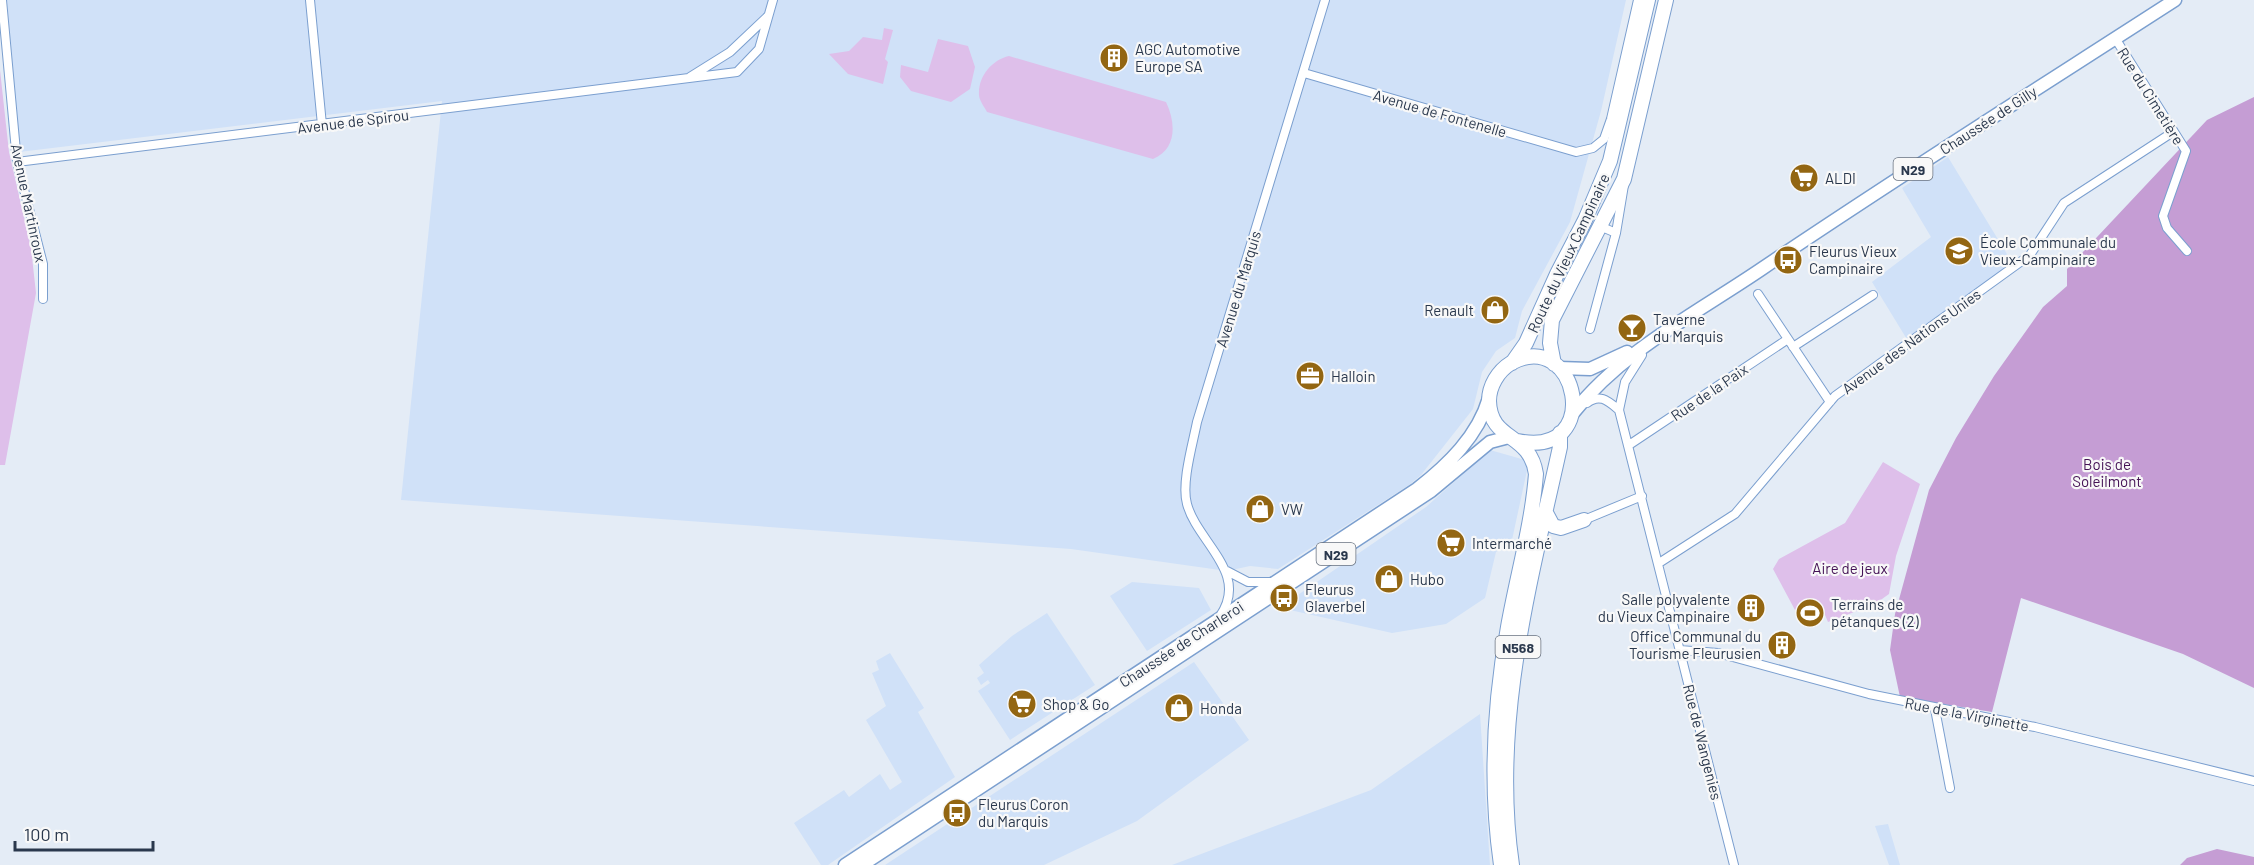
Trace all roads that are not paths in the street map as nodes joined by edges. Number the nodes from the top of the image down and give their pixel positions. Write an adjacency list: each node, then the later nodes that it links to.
1 (2, 0): 15 (street, Avenue Martinroux)
2 (310, 0): 13 (street)
3 (773, 0): 9 (street, Avenue de Spirou)
4 (1325, 0): 11 (street, Avenue du Marquis)
5 (1638, 0): 11 (street, Avenue de Fontenelle)
6 (1648, 0): 28 (highway, Route du Vieux Campinaire)
7 (1666, 0): 16 (highway, Route du Vieux Campinaire)
8 (2175, 0): 10 (main road, Chaussée de Gilly / N29)
9 (769, 15): 12 (street, Avenue de Spirou); 12 (street, Avenue de Spirou)
10 (2115, 38): 14 (street, Rue du Cimetière); 25 (main road, Chaussée de Gilly / N29)
11 (1304, 73): 41 (street, Avenue du Marquis)
12 (688, 78): 13 (street, Avenue de Spirou)
13 (322, 125): 15 (street, Avenue de Spirou)
14 (2174, 132): 19 (street, Rue du Cimetière); 31 (street, Avenue des Nations Unies)
15 (18, 162): 22 (street, Avenue Martinroux)
16 (1624, 179): 17 (highway, Route du Vieux Campinaire); 18 (street, Route du Vieux Campinaire)
17 (1602, 226): 18 (street, Route du Vieux Campinaire); 29 (highway, Route du Vieux Campinaire)
18 (1616, 234): 23 (street, Route du Vieux Campinaire)
19 (2187, 251)
20 (1758, 294): 24 (street)
21 (1874, 296): 26 (street)
22 (43, 300)
23 (1590, 329)
24 (1788, 339): 26 (street); 36 (street, Rue de la Paix)
25 (1652, 340): 27 (main road, Chaussée de Gilly / N29); 29 (main road, Chaussée de Gilly / N29)
26 (1793, 347): 31 (street)
27 (1640, 352): 32 (street); 33 (main road, Chaussée de Gilly / N29)
28 (1512, 363): 29 (highway); 30 (highway)
29 (1556, 366): 33 (highway)
30 (1489, 398): 35 (highway); 42 (main road, Chaussée de Charleroi / N29)
31 (1830, 402): 40 (street, Avenue des Nations Unies)
32 (1619, 410): 33 (street); 36 (street, Rue de Wangenies)
33 (1573, 413): 34 (highway)
34 (1560, 433): 35 (highway); 38 (highway, N568)
35 (1513, 439): 45 (main road, Chaussée de Charleroi / N29); 52 (highway, N568)
36 (1629, 445): 37 (street, Rue de Wangenies)
37 (1642, 496): 39 (street); 40 (street, Rue de Wangenies)
38 (1545, 512): 39 (highway); 53 (highway, N568)
39 (1584, 520)
40 (1659, 563): 44 (street, Rue de Wangenies)
41 (1227, 572): 42 (street); 43 (street)
42 (1280, 579): 43 (main road, Chaussée de Charleroi / N29)
43 (1218, 620): 45 (main road, Chaussée de Charleroi / N29)
44 (1680, 650): 46 (street, Rue de la Virginette); 54 (street, Rue de Wangenies)
45 (1157, 665): 47 (main road, Chaussée de Charleroi / N29)
46 (1935, 709): 48 (street, Rue de la Virginette); 49 (street)
47 (1084, 714): 50 (main road, Chaussée de Charleroi / N29); 51 (main road, Chaussée de Charleroi / N29)
48 (2254, 781)
49 (1950, 788)
50 (845, 865)
51 (862, 865)
52 (1501, 865)
53 (1512, 865)
54 (1734, 865)

